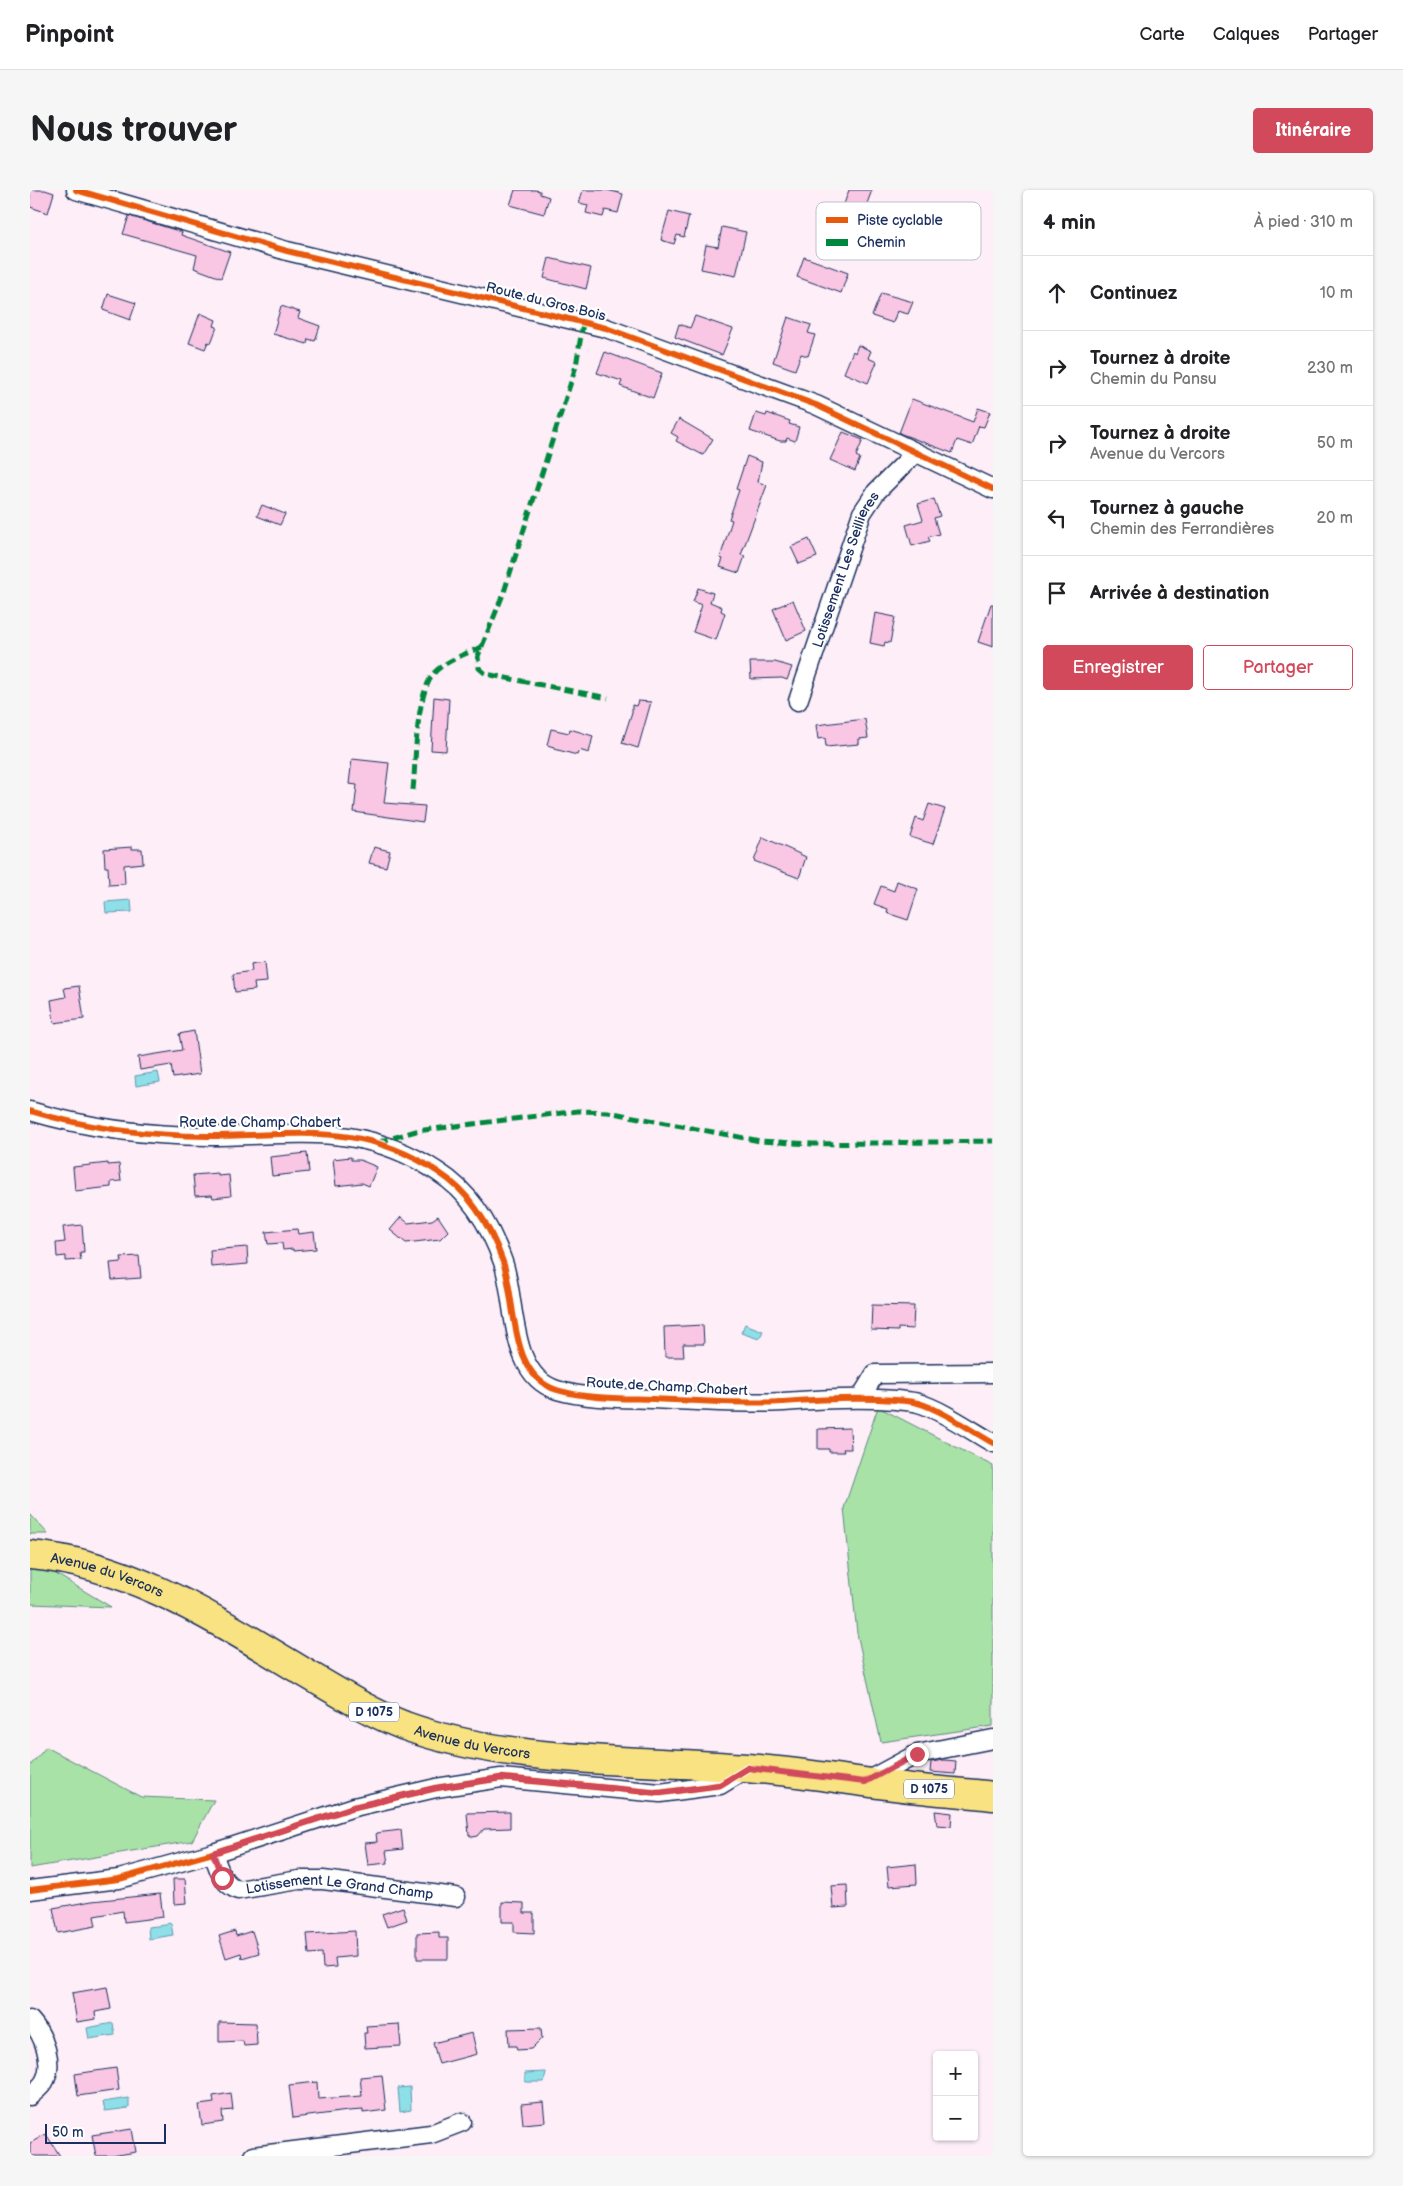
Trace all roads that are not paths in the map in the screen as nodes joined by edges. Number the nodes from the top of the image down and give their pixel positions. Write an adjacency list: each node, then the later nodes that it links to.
1 (76, 190): 2 (street, Route du Gros Bois)
2 (915, 453): 3 (street, Route du Gros Bois); 4 (street, Lotissement Les Seillieres)
3 (993, 489)
4 (798, 701)
5 (30, 1111): 7 (street, Route de Champ Chabert)
6 (993, 1372): 7 (street)
7 (861, 1397): 8 (street, Route de Champ Chabert)
8 (993, 1443)
9 (30, 1555): 11 (main road, Avenue du Vercors / D 1075)
10 (993, 1739): 12 (street)
11 (748, 1768): 12 (main road, Avenue du Vercors / D 1075); 14 (street)
12 (865, 1782): 13 (main road, D 1075)
13 (993, 1796)
14 (213, 1853): 15 (street); 16 (street, Lotissement Le Grand Champ)
15 (30, 1890)
16 (456, 1897)
17 (30, 2020): 18 (street)
18 (30, 2096)
19 (462, 2122): 20 (street)
20 (253, 2156)

